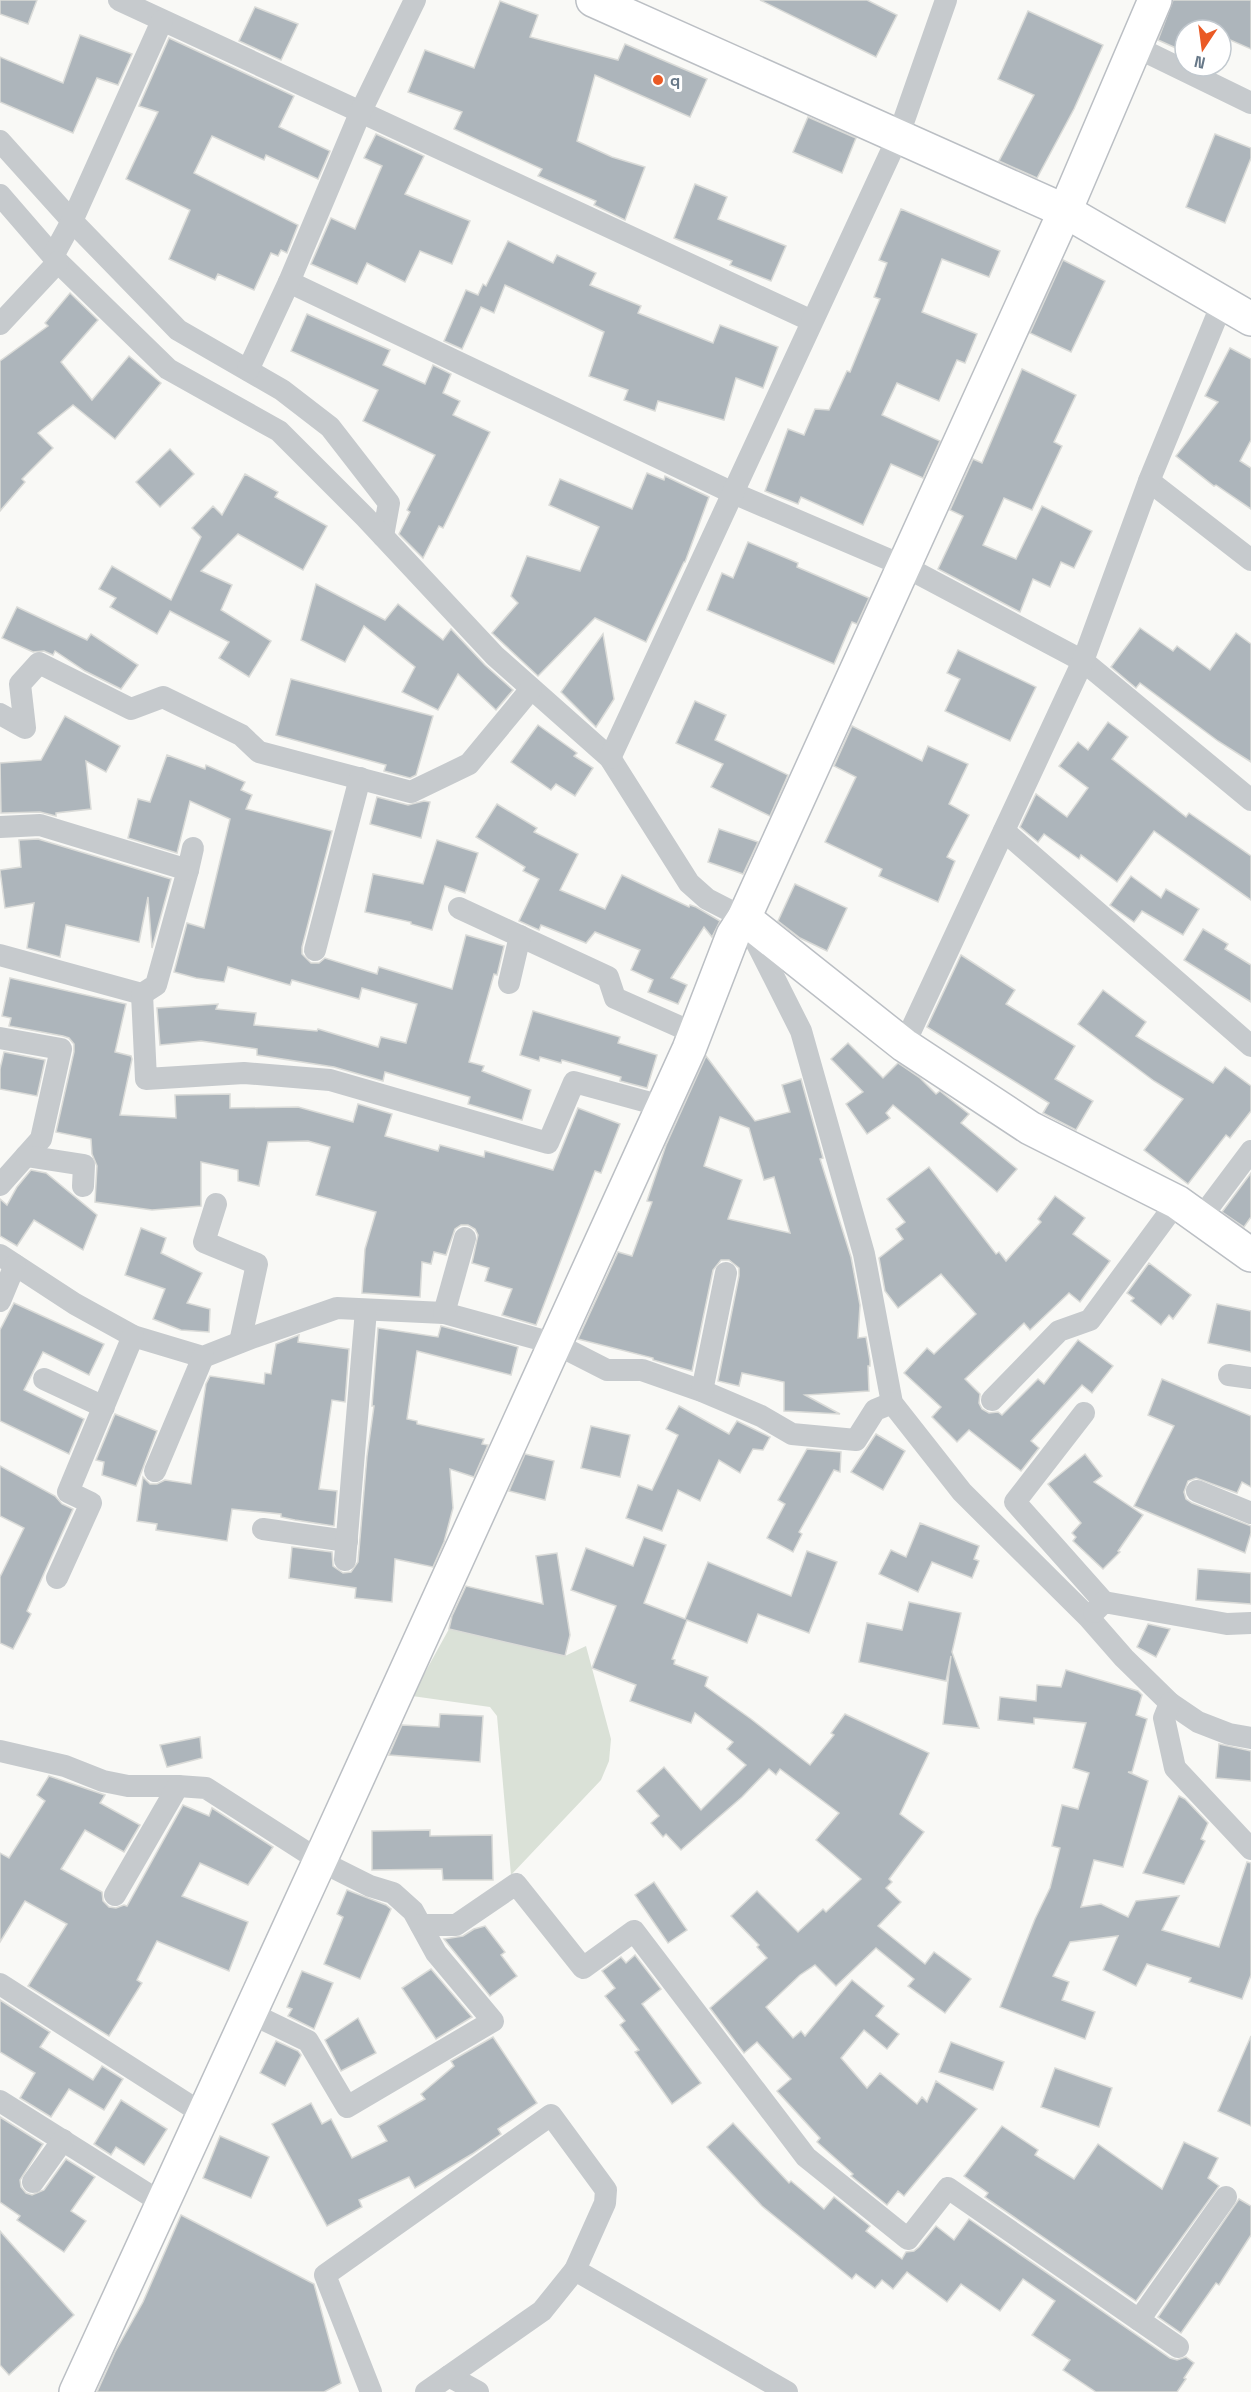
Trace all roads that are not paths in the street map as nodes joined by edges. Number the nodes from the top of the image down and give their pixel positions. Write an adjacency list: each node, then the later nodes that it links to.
1 (119, 0): 6 (street)
2 (415, 0): 9 (street)
3 (593, 0): 10 (street)
4 (946, 0): 10 (street)
5 (1155, 0): 7 (street)
6 (162, 21): 9 (street); 14 (street)
7 (1134, 46): 8 (street); 13 (street)
8 (1251, 103)
9 (361, 111): 16 (street); 19 (street)
10 (898, 137): 13 (street); 19 (street)
11 (0, 141): 14 (street)
12 (0, 195): 15 (street)
13 (1065, 211): 17 (street); 26 (street)
14 (72, 221): 15 (street); 21 (street)
15 (56, 259): 20 (street); 24 (street)
16 (288, 282): 21 (street); 23 (street)
17 (1223, 301): 18 (street); 22 (street)
18 (1251, 319)
19 (812, 321): 23 (street)
20 (0, 324)
21 (248, 370): 24 (street)
22 (1149, 482): 25 (street); 27 (street)
23 (733, 493): 26 (street); 30 (street)
24 (383, 536): 28 (street)
25 (1251, 560)
26 (904, 566): 27 (street); 36 (street)
27 (1083, 661): 32 (street); 34 (street)
28 (531, 689): 30 (street); 31 (street)
29 (0, 714): 31 (street)
30 (610, 758): 36 (street)
31 (360, 778): 38 (street)
32 (1251, 800)
33 (0, 827): 41 (street)
34 (1004, 831): 44 (street); 45 (street)
35 (459, 908): 37 (street)
36 (744, 918): 42 (street); 44 (street); 67 (street)
37 (520, 936): 40 (street); 42 (street)
38 (315, 950)
39 (0, 955): 41 (street)
40 (509, 983)
41 (142, 994): 46 (street)
42 (696, 1034): 46 (street)
43 (0, 1038): 48 (street)
44 (904, 1045): 52 (street)
45 (1251, 1047)
46 (662, 1106): 62 (street)
47 (1251, 1151): 52 (street)
48 (26, 1156): 49 (street); 50 (street)
49 (3, 1177)
50 (82, 1186)
51 (216, 1203): 61 (street)
52 (1188, 1210): 54 (street); 66 (street)
53 (465, 1238): 59 (street)
54 (1251, 1255)
55 (8, 1260): 57 (street); 60 (street)
56 (726, 1273): 65 (street)
57 (0, 1301)
58 (366, 1310): 59 (street); 61 (street); 73 (street)
59 (444, 1313): 62 (street)
60 (133, 1336): 63 (street); 68 (street)
61 (240, 1342): 63 (street)
62 (556, 1344): 65 (street); 82 (street)
63 (203, 1357): 70 (street)
64 (44, 1379): 68 (street)
65 (702, 1391): 67 (street)
66 (992, 1400)
67 (892, 1403): 75 (street)
68 (104, 1407): 74 (street)
69 (1084, 1413): 75 (street)
70 (155, 1471)
71 (1197, 1491): 72 (street)
72 (1251, 1513)
73 (263, 1529)
74 (57, 1578)
75 (1096, 1610): 76 (street); 77 (street)
76 (1251, 1623)
77 (1170, 1703): 78 (street); 81 (street)
78 (1251, 1738)
79 (0, 1751): 80 (street)
80 (178, 1786): 82 (street); 83 (street)
81 (1251, 1849)
82 (320, 1861): 84 (street); 86 (street)
83 (115, 1895)
84 (421, 1925): 86 (street); 94 (street)
85 (0, 1984): 88 (street)
86 (250, 2013): 88 (street)
87 (0, 2101): 89 (street)
88 (203, 2114): 92 (street)
89 (63, 2140): 90 (street); 92 (street)
90 (33, 2182)
91 (1226, 2197): 94 (street)
92 (162, 2203): 97 (street)
93 (575, 2270): 96 (street); 98 (street); 101 (street)
94 (1139, 2320): 95 (street)
95 (1178, 2347)
96 (449, 2376): 99 (street); 100 (street)
97 (76, 2392)
98 (370, 2392)
99 (426, 2392)
100 (478, 2392)
101 (787, 2392)

